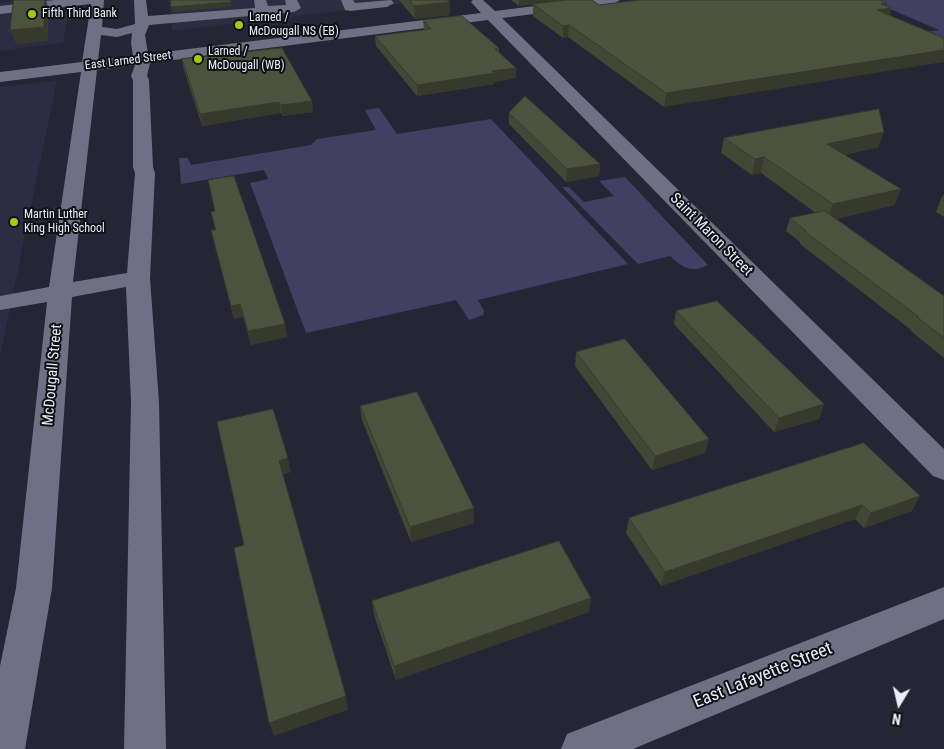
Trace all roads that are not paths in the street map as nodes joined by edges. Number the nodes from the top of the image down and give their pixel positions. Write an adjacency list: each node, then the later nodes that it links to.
1 (90, 0): 11 (street)
2 (98, 0): 17 (street, McDougall Street)
3 (291, 0): 8 (street)
4 (347, 0): 7 (street)
5 (517, 0): 12 (street)
6 (614, 0): 12 (street, East Larned Street)
7 (388, 5): 13 (street)
8 (261, 6): 15 (street)
9 (483, 6): 12 (street, East Larned Street); 14 (street, East Larned Street); 23 (street, Saint Maron Street)
10 (440, 7): 14 (street)
11 (0, 10)
12 (538, 10)
13 (345, 19)
14 (449, 21): 15 (street, East Larned Street)
15 (140, 44): 17 (street, East Larned Street); 17 (street); 20 (street)
16 (42, 55): 18 (street)
17 (89, 61): 18 (street, East Larned Street); 21 (street, McDougall Street)
18 (32, 73): 19 (street, East Larned Street)
19 (0, 78)
20 (138, 278): 21 (street); 26 (street)
21 (60, 292): 22 (street); 25 (street, McDougall Street)
22 (0, 303)
23 (944, 468)
24 (944, 603): 27 (street, East Lafayette Street)
25 (4, 749)
26 (145, 749)
27 (582, 749)

